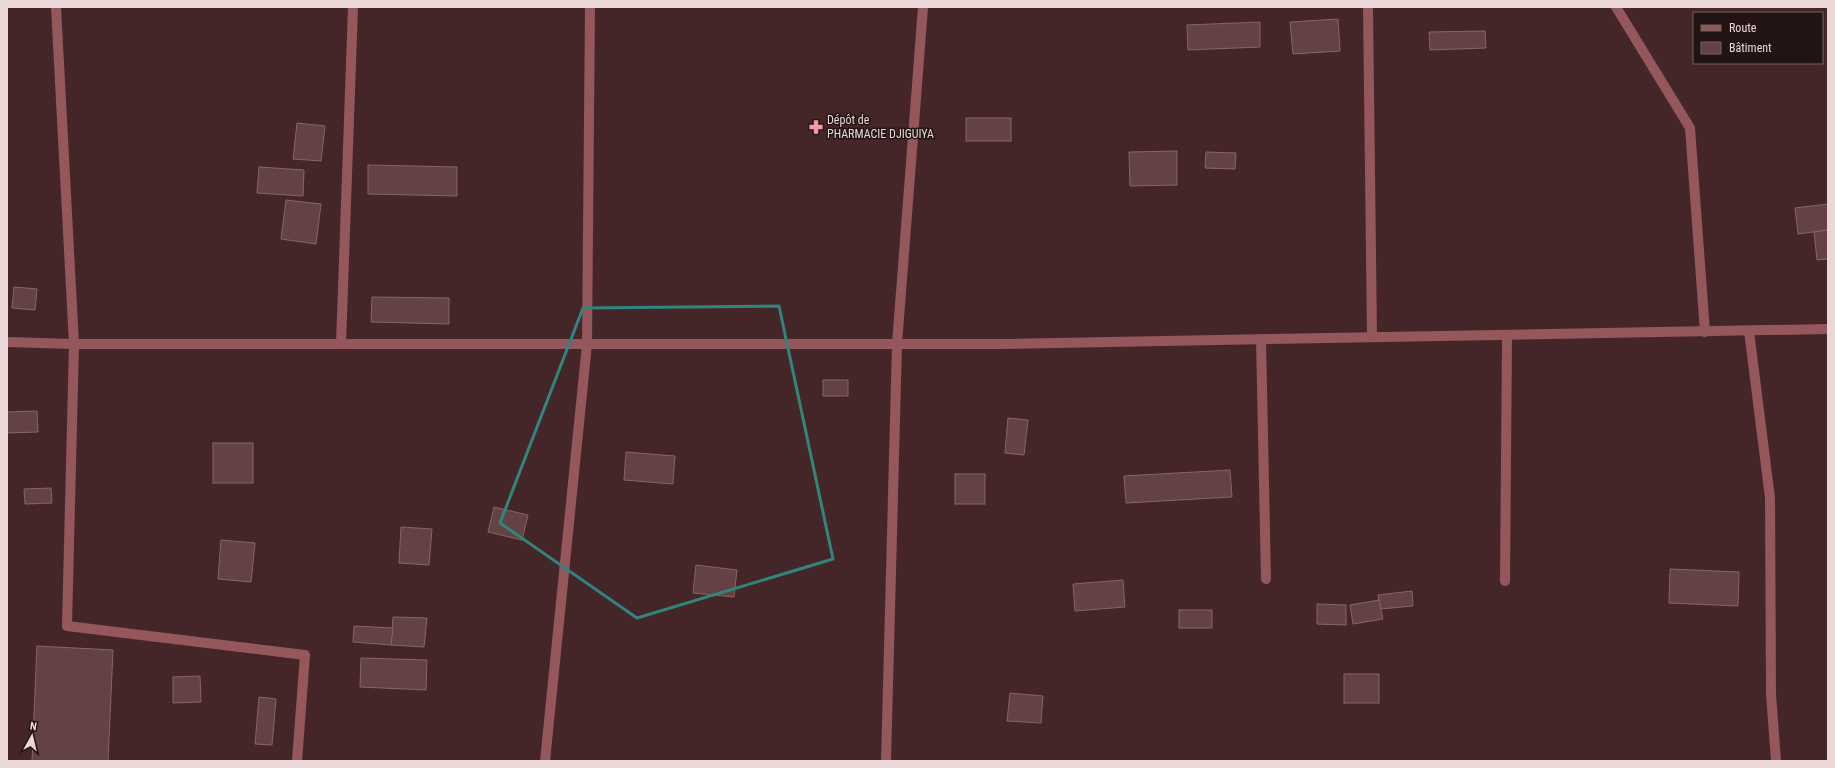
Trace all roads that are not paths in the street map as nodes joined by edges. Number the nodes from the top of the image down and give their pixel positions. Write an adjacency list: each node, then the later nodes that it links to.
1 (56, 7): 14 (street)
2 (353, 7): 15 (street)
3 (590, 7): 16 (street)
4 (923, 7): 17 (street)
5 (1368, 7): 11 (street)
6 (1616, 7): 9 (street)
7 (1828, 329): 8 (street)
8 (1749, 331): 9 (street); 23 (street)
9 (1705, 332): 10 (street)
10 (1507, 336): 11 (street); 19 (street)
11 (1372, 337): 12 (street)
12 (1261, 339): 17 (street); 18 (street)
13 (7, 342): 14 (street)
14 (74, 344): 15 (street); 20 (street)
15 (341, 344): 16 (street)
16 (587, 344): 17 (street); 21 (street)
17 (897, 344): 22 (street)
18 (1266, 579)
19 (1505, 581)
20 (297, 761)
21 (545, 761)
22 (886, 761)
23 (1776, 761)

